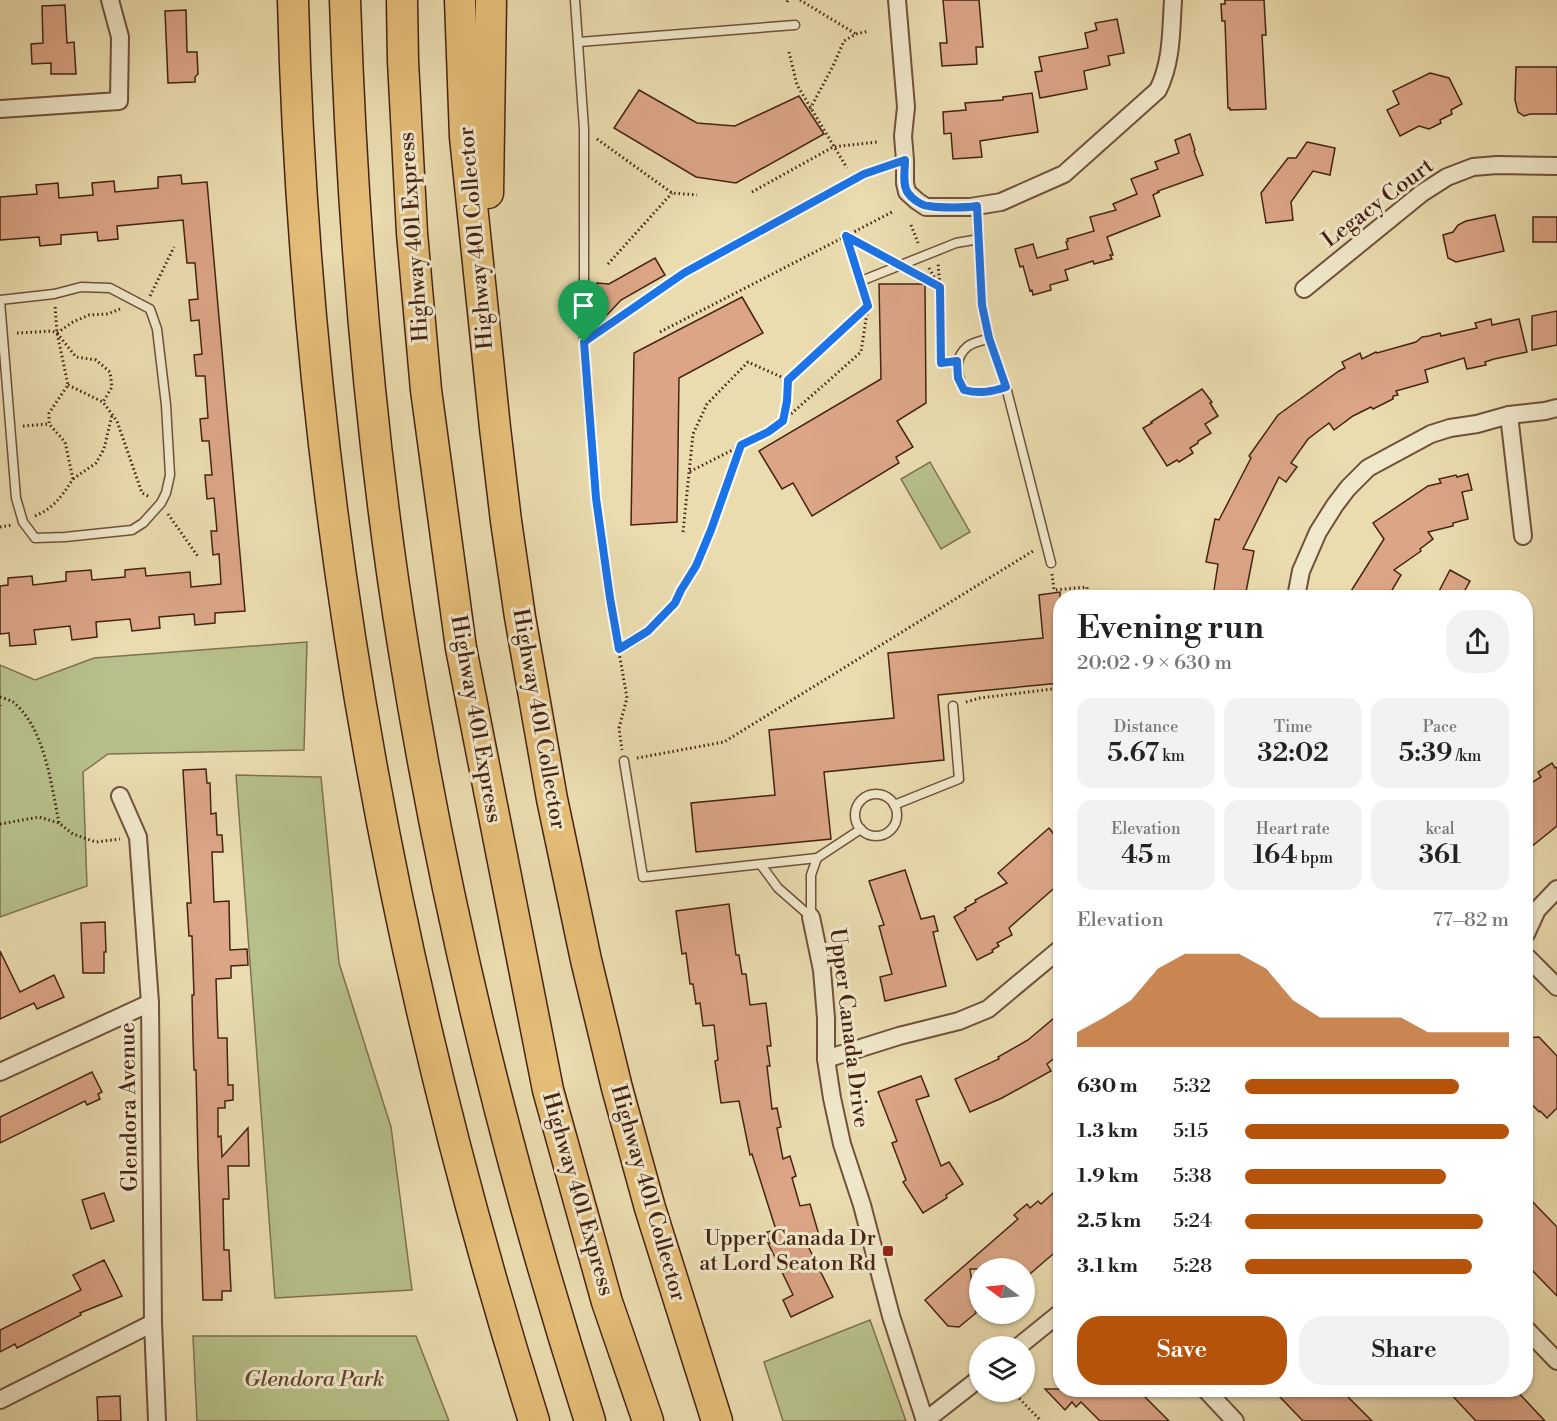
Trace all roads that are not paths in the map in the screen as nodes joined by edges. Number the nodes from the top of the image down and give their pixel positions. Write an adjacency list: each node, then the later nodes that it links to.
1 (110, 0): 13 (street)
2 (272, 0): 32 (highway)
3 (293, 0): 32 (highway)
4 (345, 0): 58 (highway)
5 (402, 0): 59 (highway, Highway 401 Express)
6 (460, 0): 23 (highway, Highway 401 Collector)
7 (491, 0): 23 (highway)
8 (575, 0): 12 (lane)
9 (897, 0): 14 (street)
10 (1173, 0): 16 (street)
11 (795, 25): 12 (lane)
12 (579, 42): 22 (lane)
13 (0, 108)
14 (905, 160): 16 (street); 22 (lane)
15 (1557, 166): 19 (street, Legacy Court)
16 (977, 206): 17 (lane)
17 (979, 239): 18 (lane); 21 (lane)
18 (863, 281)
19 (1304, 289)
20 (0, 300): 20 (lane)
21 (989, 338): 24 (lane); 24 (lane)
22 (584, 342): 30 (lane)
23 (488, 362): 60 (highway, Highway 401 Collector)
24 (1006, 387): 28 (lane)
25 (1557, 408): 26 (street)
26 (1509, 416): 27 (street); 29 (street)
27 (1523, 536)
28 (1051, 563)
29 (1297, 590)
30 (610, 598)
31 (953, 706): 35 (lane)
32 (369, 759): 57 (highway)
33 (624, 761): 38 (lane)
34 (120, 796): 45 (street, Glendora Avenue)
35 (894, 805): 36 (lane); 36 (lane)
36 (861, 829): 37 (lane)
37 (817, 858): 38 (lane); 40 (lane)
38 (761, 865): 40 (lane)
39 (1557, 889): 41 (street)
40 (812, 918): 46 (street, Upper Canada Drive)
41 (1533, 919)
42 (1053, 955): 46 (street)
43 (1533, 963): 44 (street)
44 (1557, 987)
45 (150, 1003): 47 (street); 49 (street, Glendora Avenue)
46 (826, 1059): 61 (street, Upper Canada Drive)
47 (0, 1072)
48 (1053, 1319): 50 (street)
49 (153, 1323): 55 (street); 56 (street, Glendora Avenue)
50 (1032, 1336)
51 (1533, 1336): 52 (street)
52 (1557, 1361)
53 (969, 1387): 61 (street)
54 (1212, 1397): 62 (street)
55 (0, 1400)
56 (157, 1421)
57 (534, 1421)
58 (590, 1421)
59 (648, 1421)
60 (717, 1421)
61 (925, 1421)
62 (1235, 1421)

